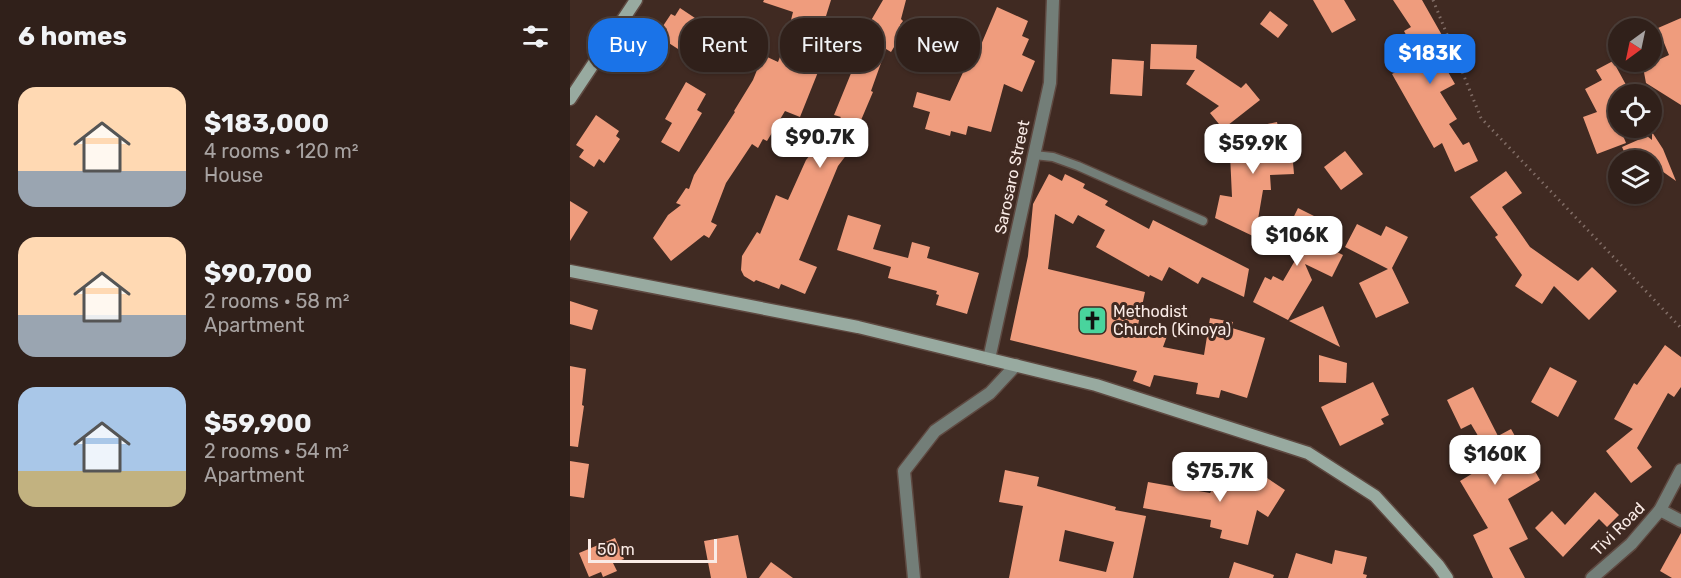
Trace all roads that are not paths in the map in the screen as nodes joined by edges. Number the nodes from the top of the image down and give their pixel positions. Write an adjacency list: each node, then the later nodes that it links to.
1 (636, 0): 3 (street)
2 (1053, 0): 4 (street, Sarosaro Street)
3 (570, 99)
4 (1034, 154): 5 (lane); 7 (street, Sarosaro Street)
5 (1203, 221)
6 (570, 271): 7 (street)
7 (989, 359): 8 (street)
8 (1016, 365): 12 (street); 13 (street)
9 (1681, 470): 10 (street, Tivi Road)
10 (1660, 510): 11 (street); 14 (street, Tivi Road)
11 (1681, 521)
12 (914, 578)
13 (1447, 578)
14 (1592, 578)

